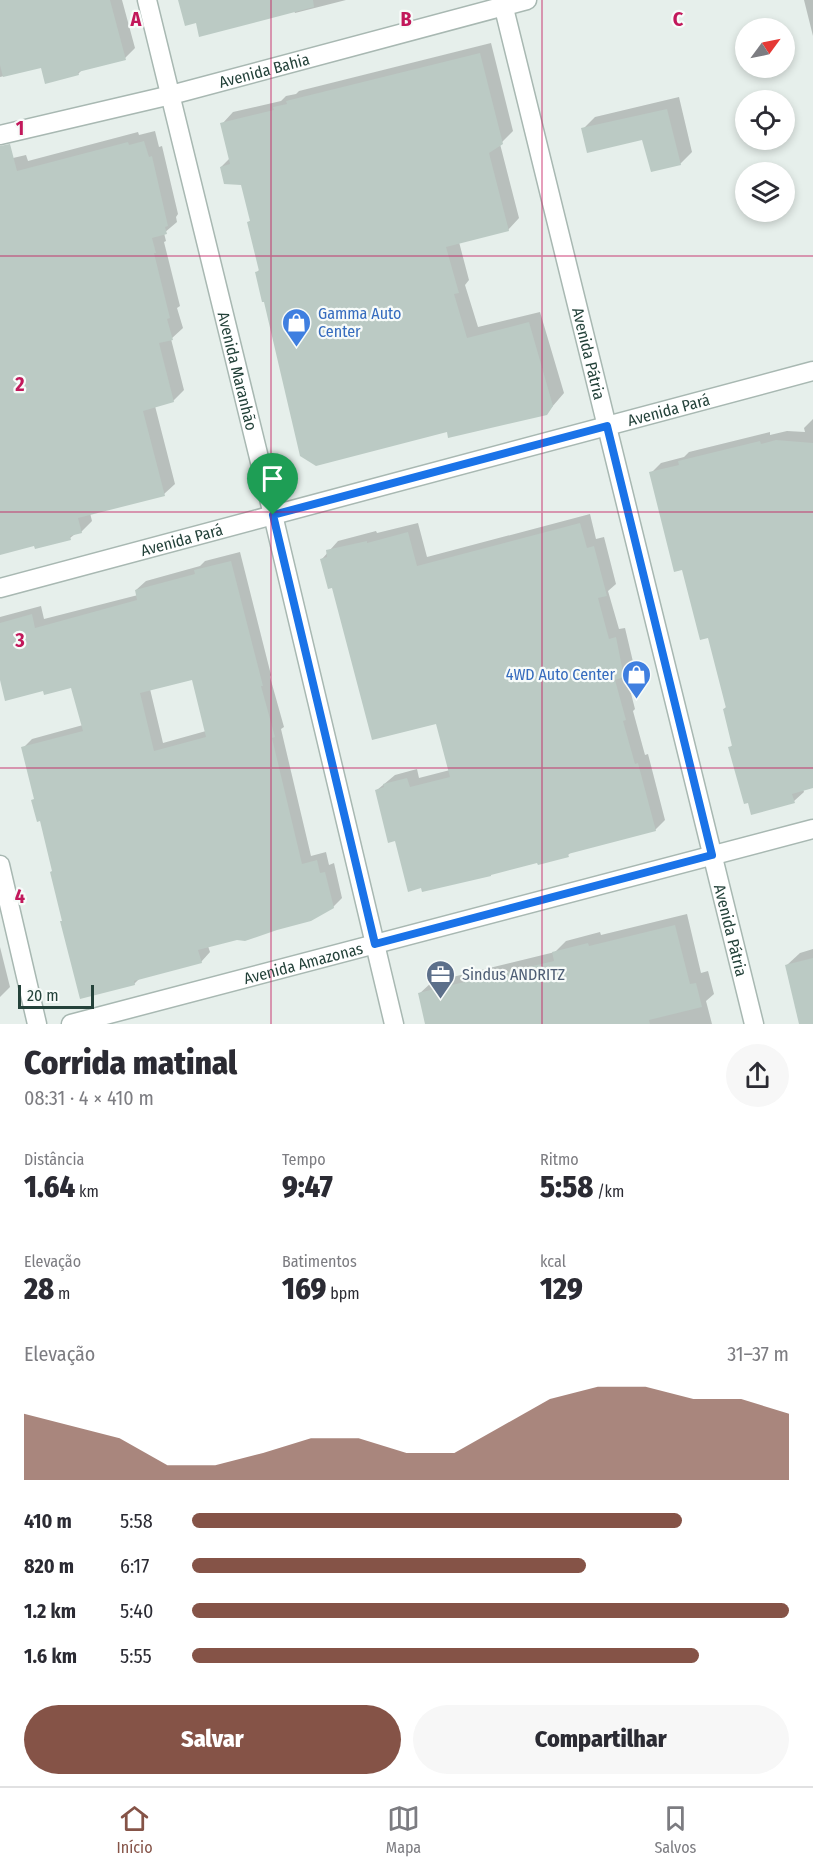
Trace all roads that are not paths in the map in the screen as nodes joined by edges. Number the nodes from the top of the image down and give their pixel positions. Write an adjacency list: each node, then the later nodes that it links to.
1 (147, 0): 4 (street, Avenida Maranhão)
2 (527, 0): 3 (street, Avenida Bahia)
3 (503, 3): 4 (street, Avenida Bahia); 7 (street, Avenida Pátria)
4 (171, 95): 5 (street, Avenida Bahia); 8 (street, Avenida Maranhão)
5 (0, 135)
6 (813, 370): 7 (street, Avenida Pará)
7 (607, 426): 8 (street, Avenida Pará); 11 (street, Avenida Pátria)
8 (273, 515): 9 (street, Avenida Pará); 13 (street, Avenida Maranhão)
9 (0, 588)
10 (813, 829): 11 (street, Avenida Amazonas)
11 (712, 855): 13 (street, Avenida Amazonas); 17 (street, Avenida Pátria)
12 (0, 865): 14 (street)
13 (375, 944): 15 (street, Avenida Amazonas); 16 (street, Avenida Maranhão)
14 (37, 1024)
15 (70, 1024)
16 (394, 1024)
17 (754, 1024)

